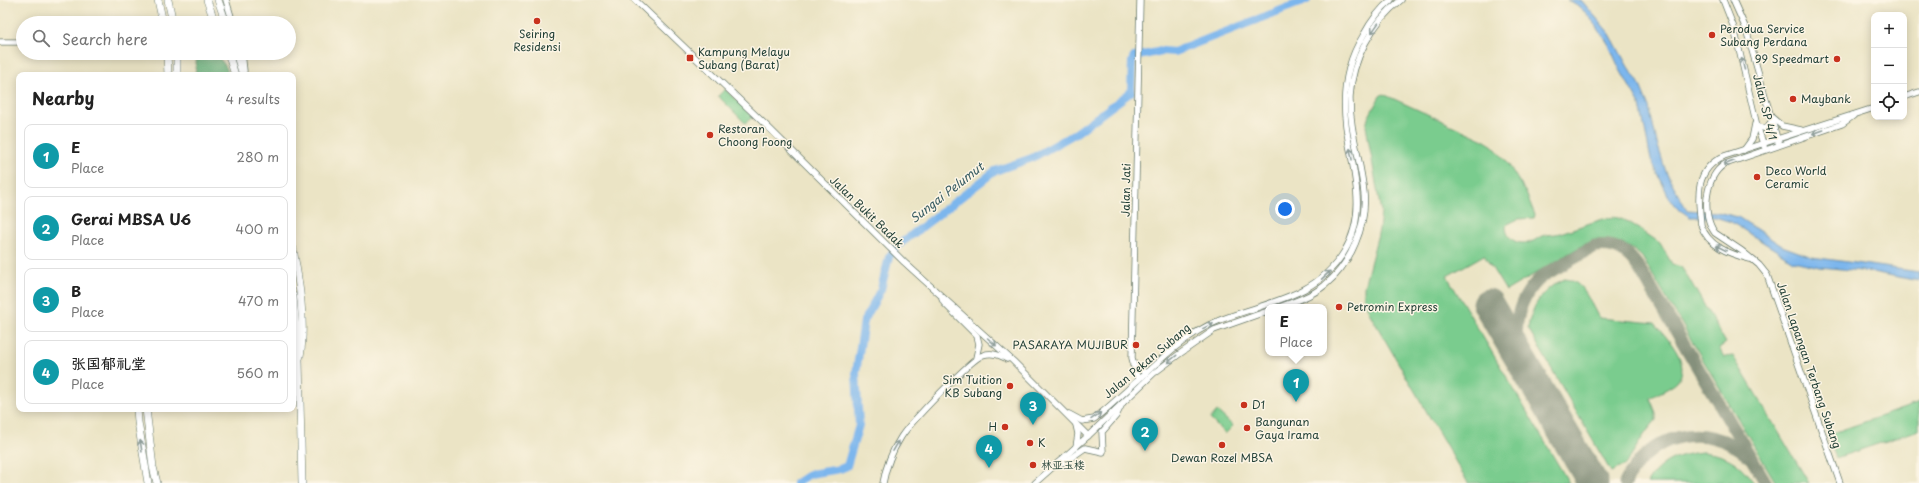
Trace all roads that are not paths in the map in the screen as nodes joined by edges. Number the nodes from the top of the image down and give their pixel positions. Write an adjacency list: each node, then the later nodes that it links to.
1 (158, 0): 12 (highway)
2 (168, 0): 13 (highway)
3 (218, 0): 15 (highway)
4 (226, 0): 16 (main road)
5 (635, 0): 45 (main road, Jalan Bukit Badak)
6 (1140, 0): 52 (main road, Jalan Jati)
7 (1391, 0): 53 (main road, Jalan Pekan Subang, one-way to 7)
8 (1401, 0): 46 (main road, one-way to 46)
9 (1723, 0): 33 (main road, Jalan SP 4/1, one-way to 9)
10 (1733, 0): 32 (main road, Jalan SP 4/1)
11 (208, 2): 14 (highway)
12 (161, 16)
13 (171, 16)
14 (213, 16)
15 (224, 16)
16 (231, 16)
17 (0, 42): 18 (main road)
18 (16, 42)
19 (167, 60): 24 (highway)
20 (177, 60): 25 (highway)
21 (231, 60): 26 (highway)
22 (238, 60): 27 (highway)
23 (243, 60): 28 (main road)
24 (168, 72)
25 (177, 72)
26 (235, 72)
27 (243, 72)
28 (244, 72)
29 (1919, 92): 30 (main road)
30 (1907, 96)
31 (1871, 109): 34 (main road)
32 (1769, 114): 35 (main road, Jalan SP 4/1); 37 (main road)
33 (1756, 115): 36 (main road, Jalan SP 4/1); 41 (main road)
34 (1853, 116): 37 (main road); 40 (main road, one-way to 40)
35 (1771, 122): 36 (main road); 38 (main road, Jalan SP 4/1)
36 (1757, 126): 39 (main road, Jalan SP 4/1)
37 (1803, 130): 38 (main road)
38 (1776, 139): 39 (main road); 40 (main road, Jalan SP 4/1)
39 (1763, 144): 41 (main road); 42 (main road, Jalan SP 4/1)
40 (1779, 146): 42 (main road)
41 (1743, 150): 43 (main road, one-way to 41)
42 (1766, 150): 43 (main road, Jalan Lapangan Terbang Subang, one-way to 43)
43 (1751, 259): 68 (main road, Jalan Lapangan Terbang Subang)
44 (296, 272): 50 (highway)
45 (942, 298): 49 (main road); 51 (main road, Jalan Bukit Badak, one-way to 51)
46 (1286, 304)
47 (1265, 312): 55 (main road, Jalan Pekan Subang, one-way to 55)
48 (296, 345): 50 (highway)
49 (976, 358): 51 (main road); 66 (main road, one-way to 49)
50 (299, 361): 65 (highway)
51 (1012, 361): 56 (main road, Jalan Bukit Badak)
52 (1133, 365): 53 (main road); 54 (main road, Jalan Jati)
53 (1146, 373): 54 (main road, Jalan Pekan Subang)
54 (1138, 380): 56 (main road, Jalan Pekan Subang, one-way to 54)
55 (1123, 402): 60 (main road, Jalan Pekan Subang); 62 (main road)
56 (1062, 410): 59 (main road, Jalan Bukit Badak)
57 (137, 412): 63 (highway, one-way to 57)
58 (146, 412): 64 (highway)
59 (1076, 425): 60 (main road, Jalan Bukit Badak); 61 (main road)
60 (1088, 436): 61 (main road, Jalan Pekan Subang)
61 (1076, 447): 62 (main road, Jalan Pekan Subang)
62 (1056, 464): 67 (main road, Jalan Pekan Subang)
63 (148, 483)
64 (157, 483)
65 (302, 483)
66 (883, 483)
67 (1035, 483)
68 (1840, 483)

